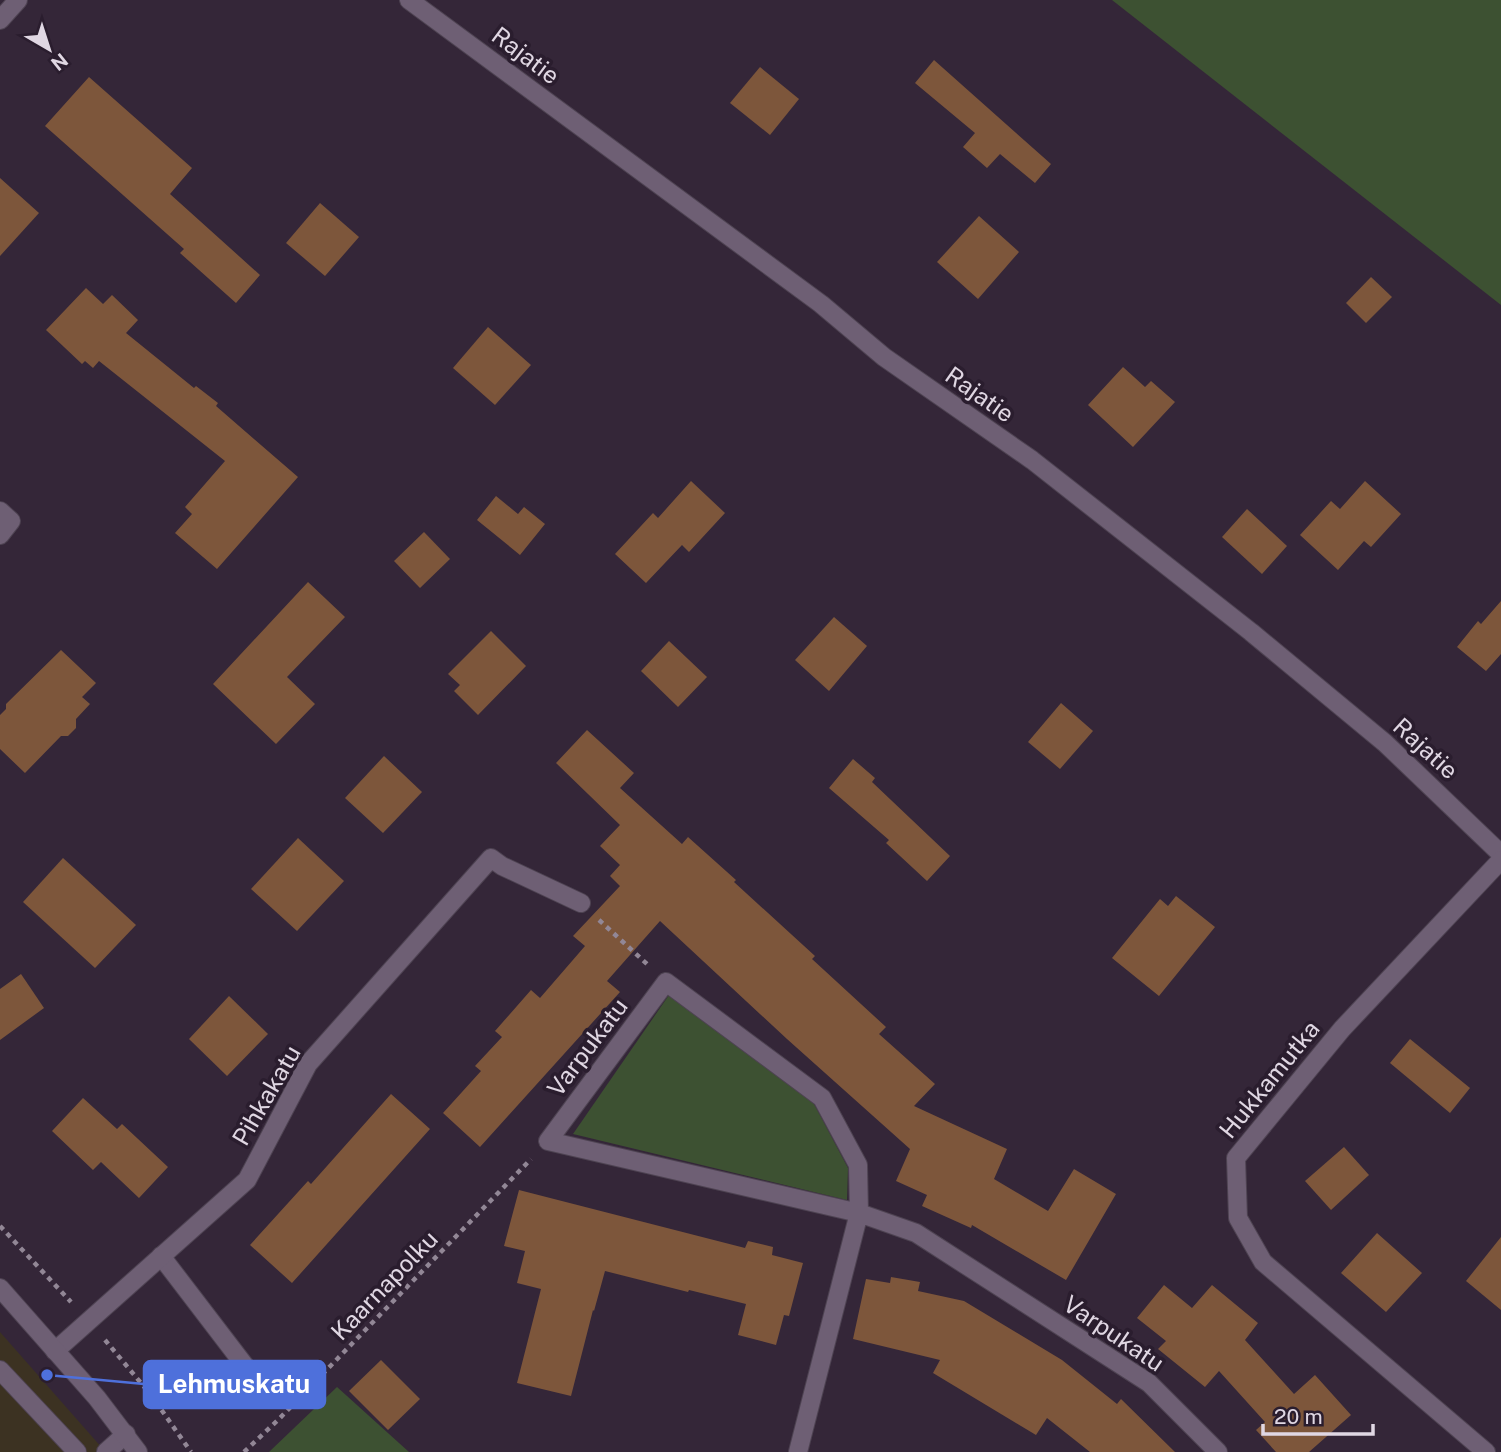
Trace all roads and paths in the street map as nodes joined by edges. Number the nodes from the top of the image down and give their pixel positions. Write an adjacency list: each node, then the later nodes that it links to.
1 (18, 0): 3 (street)
2 (409, 0): 4 (street, Rajatie)
3 (0, 20)
4 (1501, 854)
5 (1501, 860): 22 (street, Hukkamutka)
6 (581, 903): 7 (path); 10 (street, Pihkakatu)
7 (666, 982): 8 (street, Varpukatu); 9 (street)
8 (548, 1141): 9 (street, Varpukatu); 19 (path, Kaarnapolku)
9 (859, 1213): 20 (street); 21 (street, Varpukatu)
10 (161, 1256): 12 (street, Pihkakatu); 14 (street)
11 (0, 1288): 12 (street)
12 (55, 1351): 15 (street)
13 (0, 1370): 16 (street)
14 (256, 1378)
15 (126, 1434): 17 (street); 18 (street)
16 (77, 1452)
17 (106, 1452)
18 (138, 1452)
19 (244, 1452)
20 (798, 1452)
21 (1218, 1452)
22 (1486, 1452)

